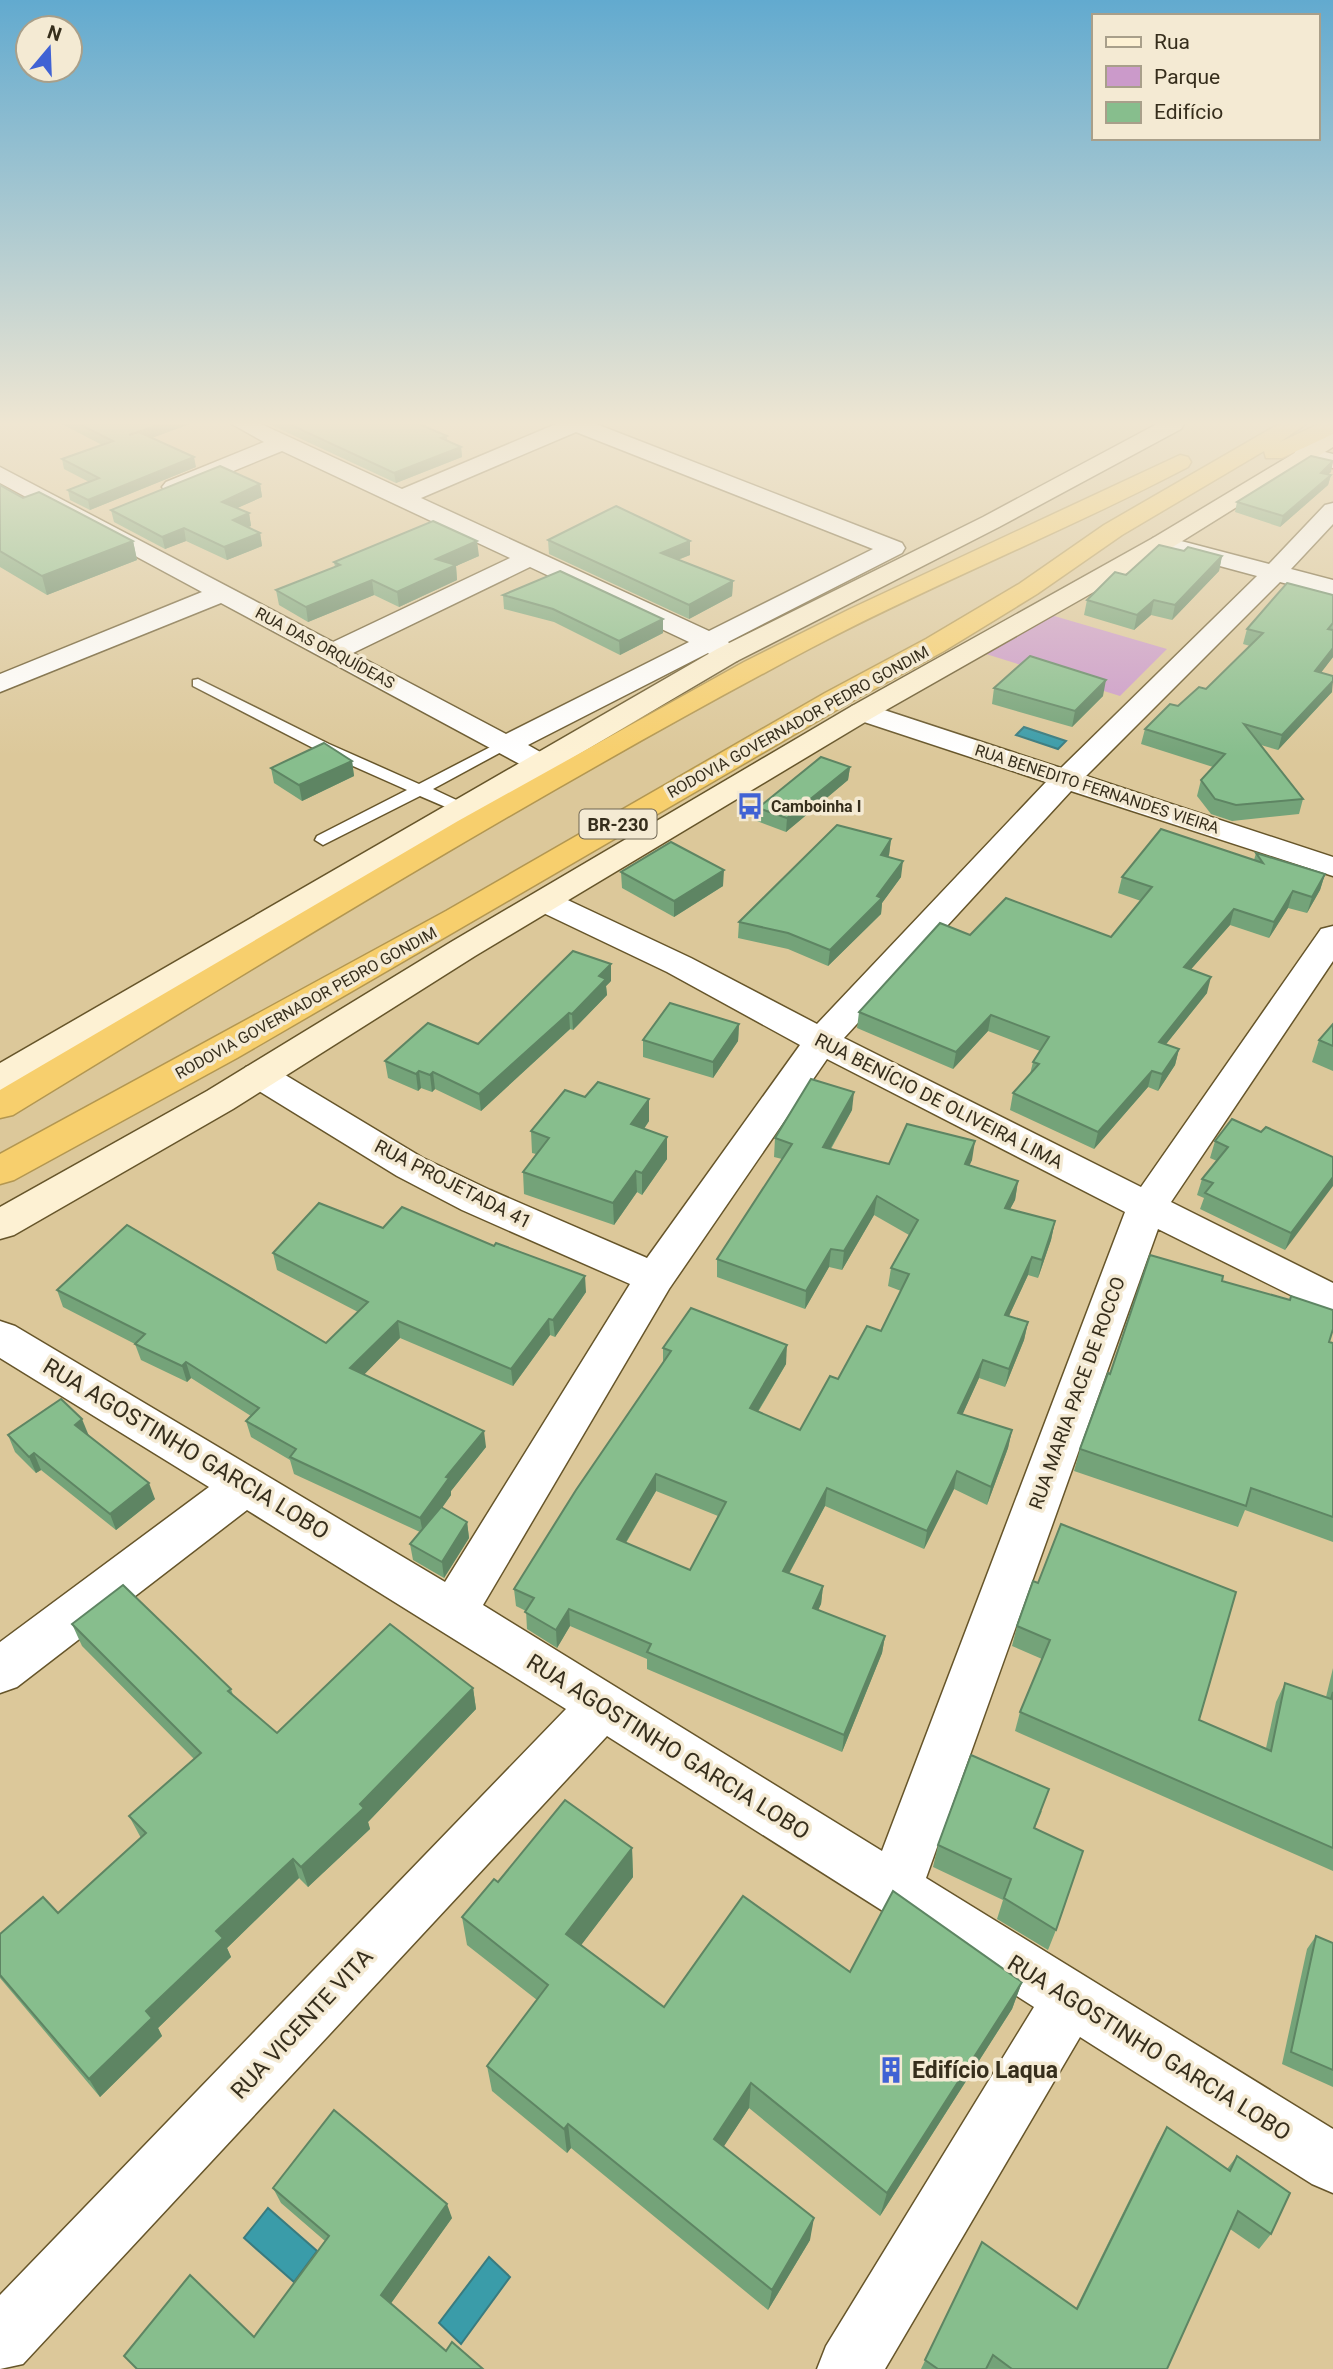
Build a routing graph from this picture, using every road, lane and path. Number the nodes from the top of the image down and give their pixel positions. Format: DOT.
graph roads {
  1 [pos="112,535"];
  2 [pos="482,535"];
  3 [pos="859,535"];
  4 [pos="964,535"];
  5 [pos="1033,535"];
  6 [pos="1106,535"];
  7 [pos="1177,535"];
  8 [pos="1310,535"];
  9 [pos="1161,543"];
  10 [pos="530,558"];
  11 [pos="1275,572"];
  12 [pos="1333,588"];
  13 [pos="223,593"];
  14 [pos="719,648"];
  15 [pos="333,652"];
  16 [pos="198,683"];
  17 [pos="0,684"];
  18 [pos="862,712"];
  19 [pos="506,745"];
  20 [pos="540,763"];
  21 [pos="1066,779"];
  22 [pos="418,791"];
  23 [pos="461,808"];
  24 [pos="323,840"];
  25 [pos="1333,867"];
  26 [pos="545,902"];
  27 [pos="1333,936"];
  28 [pos="821,1041"];
  29 [pos="259,1076"];
  30 [pos="0,1079"];
  31 [pos="0,1106"];
  32 [pos="0,1171"];
  33 [pos="1147,1207"];
  34 [pos="0,1225"];
  35 [pos="655,1278"];
  36 [pos="1333,1301"];
  37 [pos="0,1337"];
  38 [pos="247,1484"];
  39 [pos="453,1612"];
  40 [pos="0,1671"];
  41 [pos="602,1706"];
  42 [pos="895,1889"];
  43 [pos="1071,1999"];
  44 [pos="1333,2163"];
  45 [pos="0,2341"];
  46 [pos="849,2369"];
  1 -- 13 [label="street, RUA DAS ORQUÍDEAS"];
  2 -- 10 [label="street"];
  3 -- 14 [label="street"];
  4 -- 14 [label="street"];
  5 -- 31 [label="highway, RODOVIA GOVERNADOR PEDRO GONDIM / BR-230"];
  6 -- 32 [label="highway, RODOVIA GOVERNADOR PEDRO GONDIM / BR-230"];
  7 -- 9 [label="street"];
  8 -- 11 [label="street"];
  9 -- 11 [label="street"];
  9 -- 18 [label="street"];
  10 -- 14 [label="street"];
  10 -- 15 [label="street"];
  11 -- 12 [label="street"];
  11 -- 21 [label="street"];
  13 -- 15 [label="street, RUA DAS ORQUÍDEAS"];
  13 -- 17 [label="street"];
  14 -- 19 [label="street"];
  14 -- 20 [label="street"];
  15 -- 19 [label="street, RUA DAS ORQUÍDEAS"];
  16 -- 22 [label="lane"];
  18 -- 21 [label="street, RUA BENEDITO FERNANDES VIEIRA"];
  18 -- 26 [label="street"];
  19 -- 20 [label="street, RUA DAS ORQUÍDEAS"];
  19 -- 22 [label="lane"];
  20 -- 23 [label="street"];
  21 -- 25 [label="street, RUA BENEDITO FERNANDES VIEIRA"];
  21 -- 28 [label="street"];
  22 -- 23 [label="lane"];
  22 -- 24 [label="lane"];
  23 -- 30 [label="street"];
  26 -- 28 [label="street, RUA BENÍCIO DE OLIVEIRA LIMA"];
  26 -- 29 [label="street"];
  27 -- 33 [label="street, RUA MARIA PACE DE ROCCO"];
  28 -- 33 [label="street, RUA BENÍCIO DE OLIVEIRA LIMA"];
  28 -- 35 [label="street"];
  29 -- 34 [label="street"];
  29 -- 35 [label="street, RUA PROJETADA 41"];
  33 -- 36 [label="street, RUA BENÍCIO DE OLIVEIRA LIMA"];
  33 -- 42 [label="street, RUA MARIA PACE DE ROCCO"];
  35 -- 39 [label="street"];
  37 -- 38 [label="street, RUA AGOSTINHO GARCIA LOBO"];
  38 -- 39 [label="street, RUA AGOSTINHO GARCIA LOBO"];
  38 -- 40 [label="street"];
  39 -- 41 [label="street, RUA AGOSTINHO GARCIA LOBO"];
  41 -- 42 [label="street, RUA AGOSTINHO GARCIA LOBO"];
  41 -- 45 [label="street, RUA VICENTE VITA"];
  42 -- 43 [label="street, RUA AGOSTINHO GARCIA LOBO"];
  43 -- 44 [label="street, RUA AGOSTINHO GARCIA LOBO"];
  43 -- 46 [label="street"];
}
